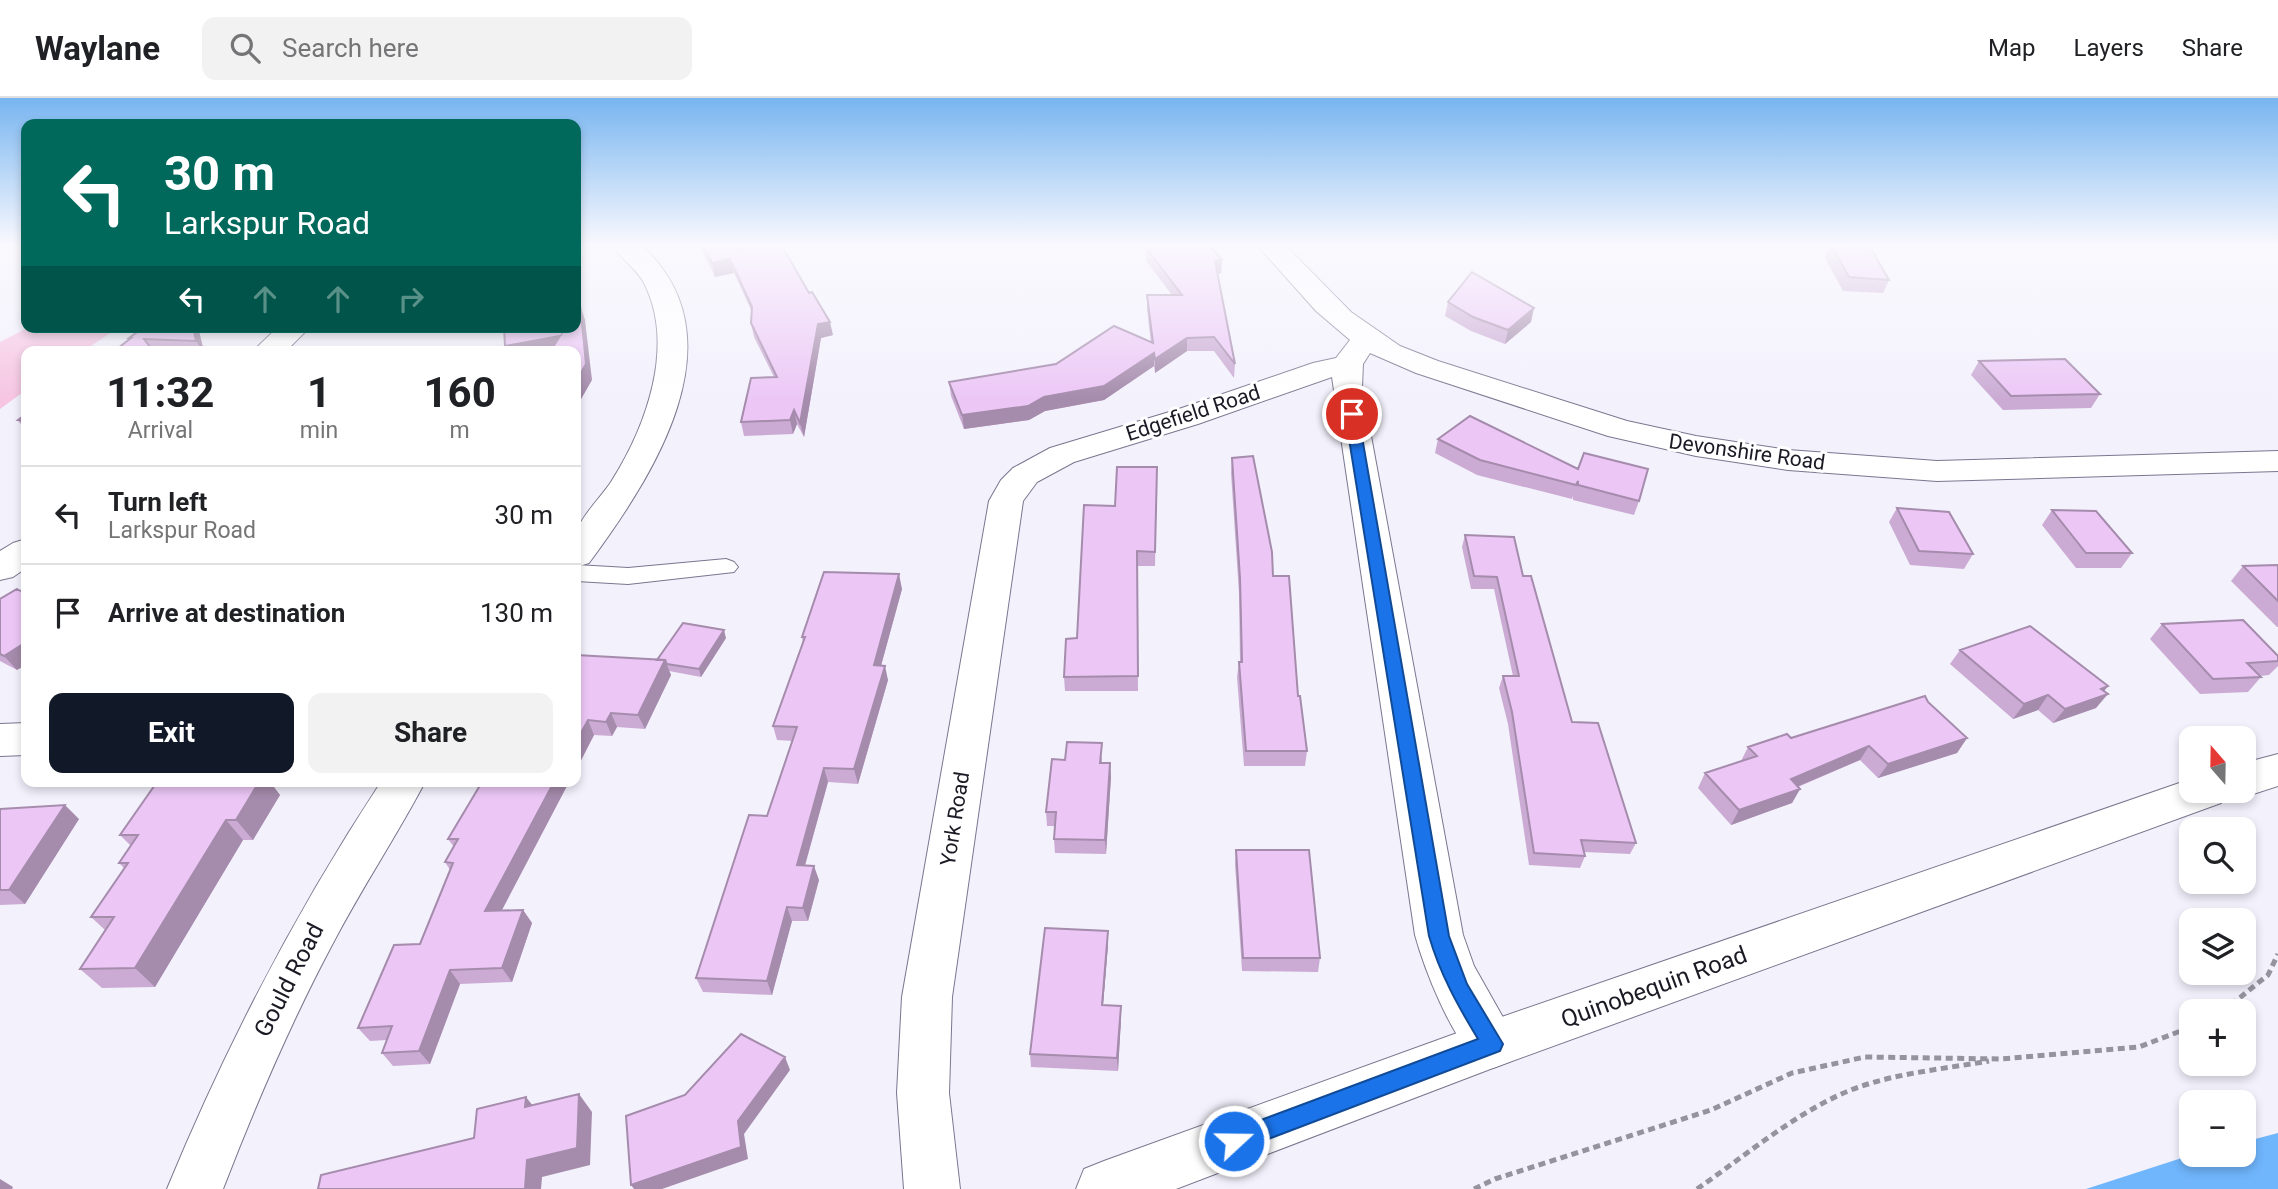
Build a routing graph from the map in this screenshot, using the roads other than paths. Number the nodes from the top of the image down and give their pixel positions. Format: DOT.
graph roads {
  1 [pos="664,297"];
  2 [pos="1320,297"];
  3 [pos="289,333"];
  4 [pos="274,346"];
  5 [pos="1358,354"];
  6 [pos="2278,461"];
  7 [pos="1040,465"];
  8 [pos="581,548"];
  9 [pos="21,554"];
  10 [pos="726,567"];
  11 [pos="0,568"];
  12 [pos="581,573"];
  13 [pos="21,738"];
  14 [pos="0,740"];
  15 [pos="2278,770"];
  16 [pos="2256,776"];
  17 [pos="401,787"];
  18 [pos="2179,801"];
  19 [pos="1493,1044"];
  20 [pos="194,1189"];
  21 [pos="932,1189"];
  22 [pos="1104,1189"];
  1 -- 8 [label="street"];
  2 -- 5 [label="street, Devonshire Road"];
  3 -- 4 [label="street"];
  5 -- 6 [label="street, Devonshire Road"];
  5 -- 7 [label="street, Edgefield Road"];
  5 -- 19 [label="street"];
  7 -- 21 [label="street, York Road"];
  9 -- 11 [label="street"];
  10 -- 12 [label="lane"];
  13 -- 14 [label="street"];
  15 -- 16 [label="street"];
  17 -- 20 [label="street, Gould Road"];
  18 -- 19 [label="street, Quinobequin Road"];
  19 -- 22 [label="street, Quinobequin Road"];
}
